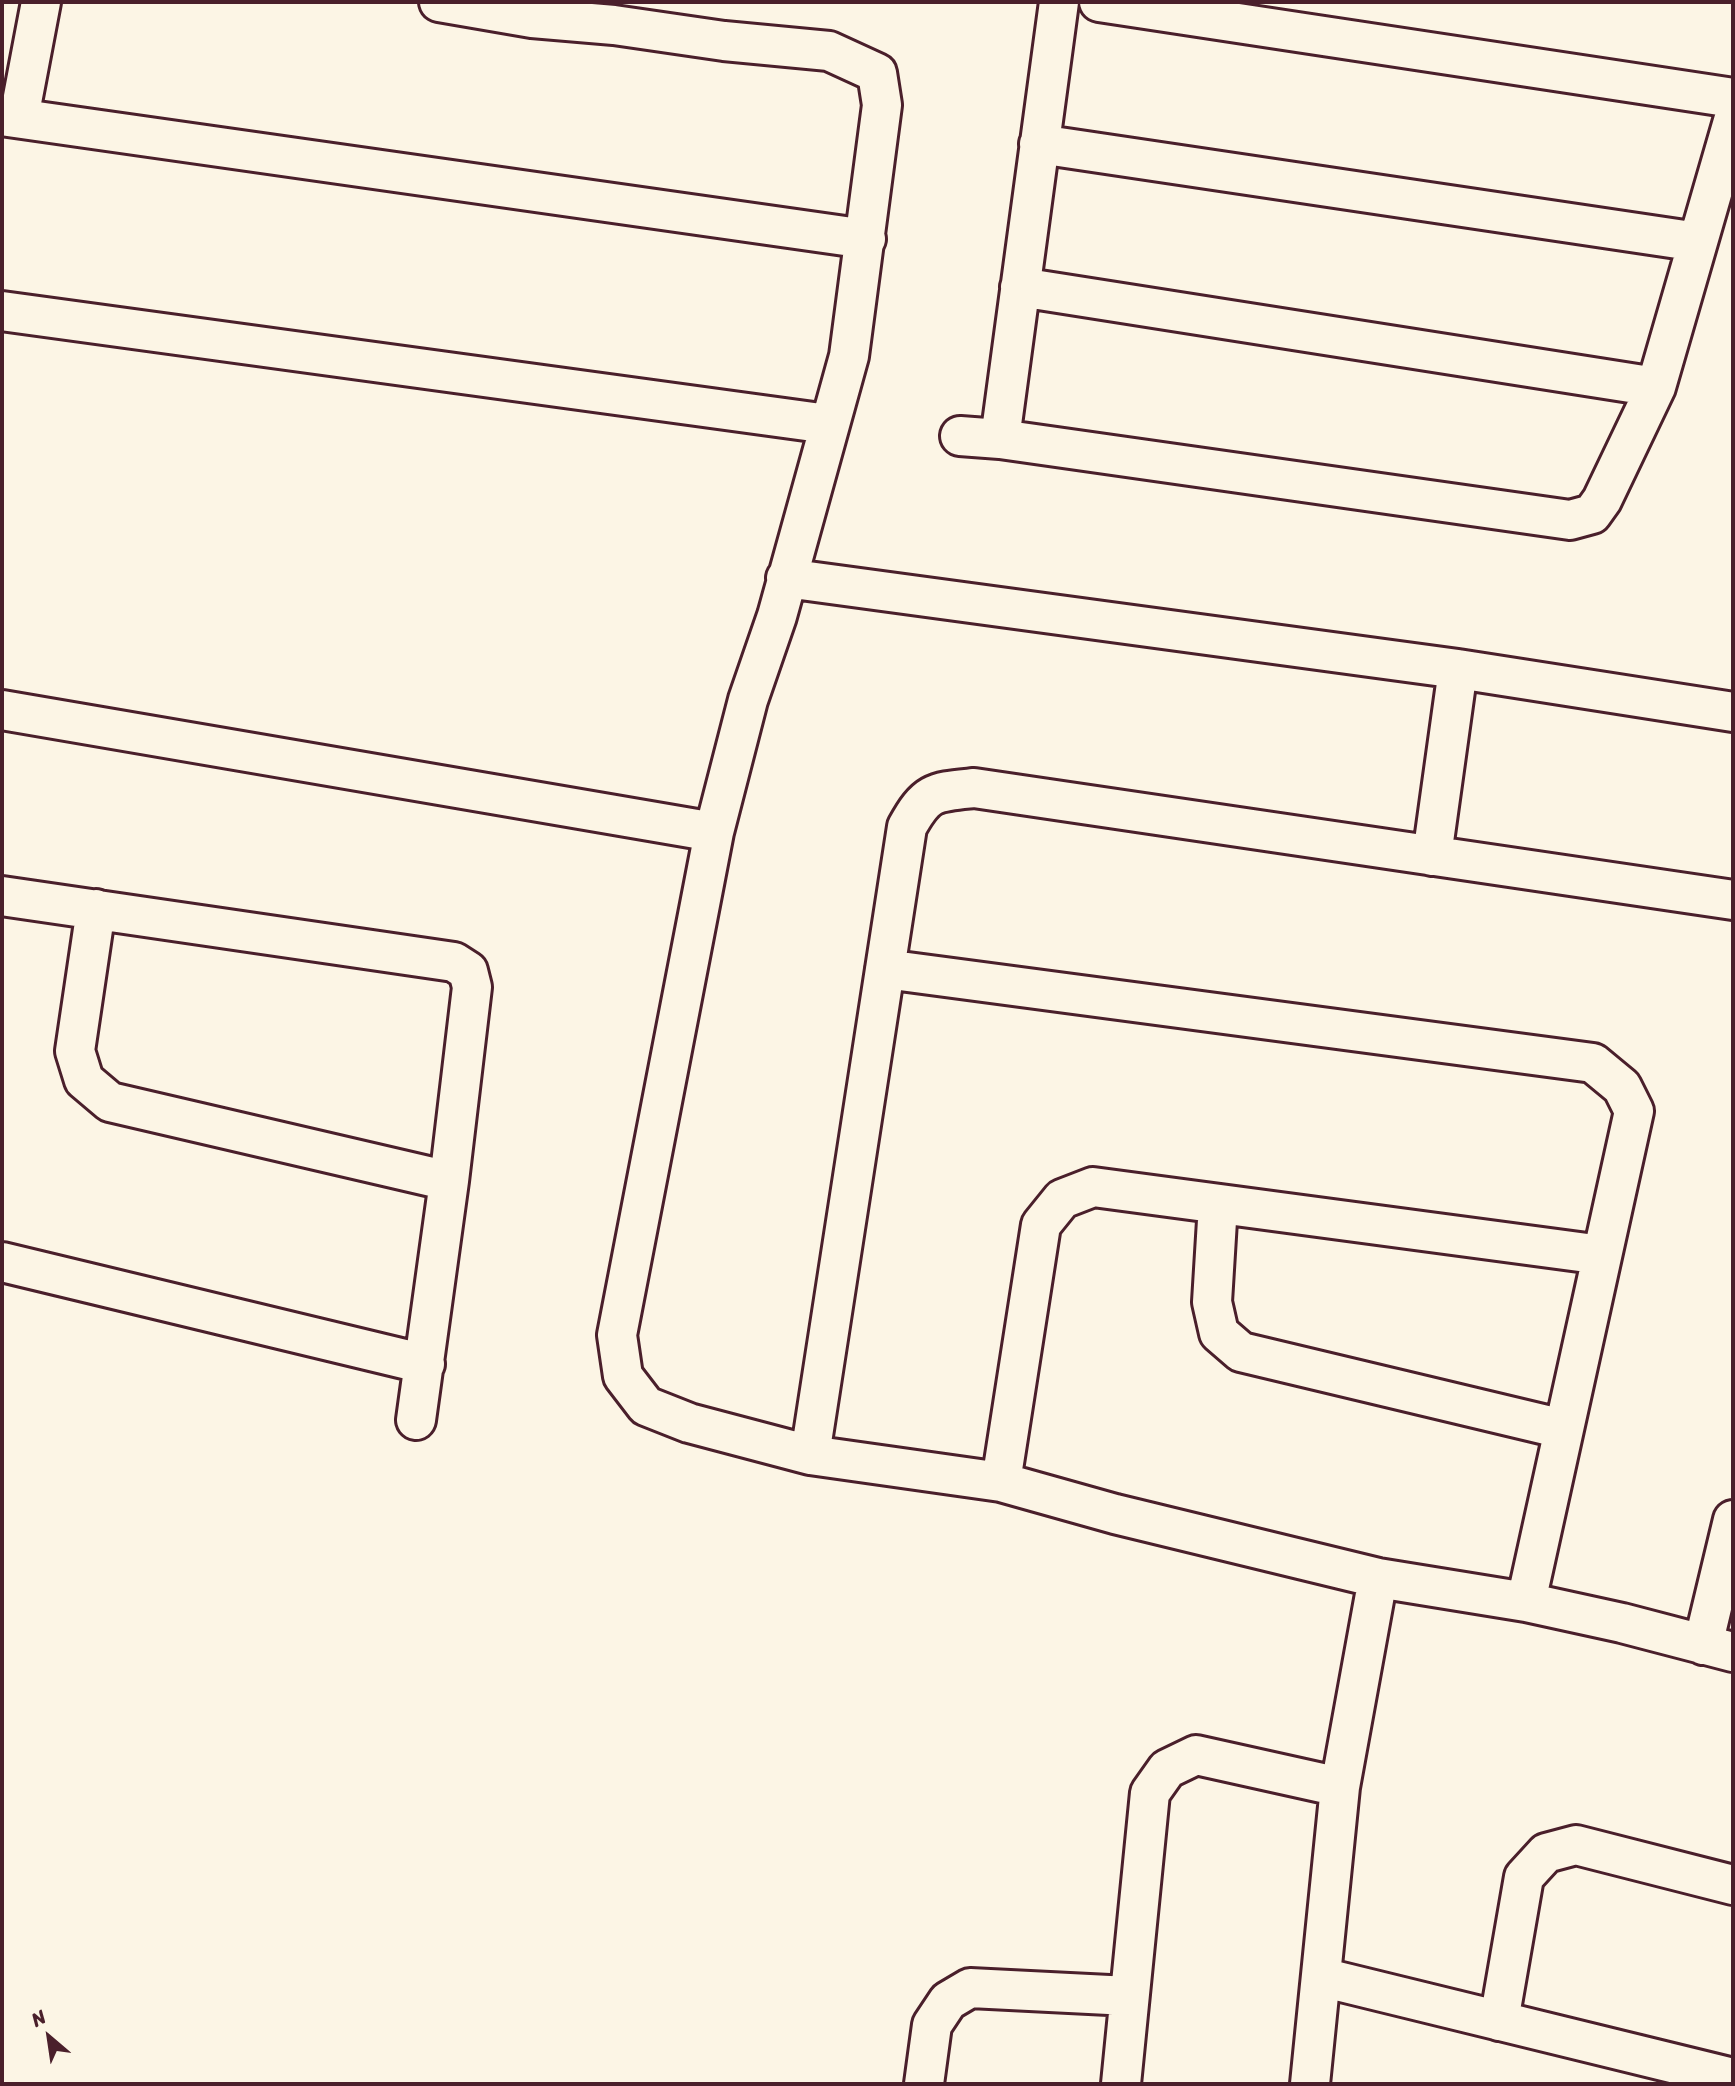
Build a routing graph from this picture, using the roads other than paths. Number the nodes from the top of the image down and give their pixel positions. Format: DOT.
graph roads {
  1 [pos="40,2"];
  2 [pos="439,2"];
  3 [pos="1059,2"];
  4 [pos="1098,2"];
  5 [pos="616,13"];
  6 [pos="1733,98"];
  7 [pos="11,117"];
  8 [pos="1733,121"];
  9 [pos="1040,144"];
  10 [pos="866,239"];
  11 [pos="1698,242"];
  12 [pos="1020,287"];
  13 [pos="2,311"];
  14 [pos="1656,387"];
  15 [pos="828,424"];
  16 [pos="960,436"];
  17 [pos="1000,439"];
  18 [pos="786,578"];
  19 [pos="1458,669"];
  20 [pos="2,710"];
  21 [pos="1733,712"];
  22 [pos="714,832"];
  23 [pos="1432,856"];
  24 [pos="2,896"];
  25 [pos="1733,900"];
  26 [pos="96,909"];
  27 [pos="885,969"];
  28 [pos="449,1181"];
  29 [pos="1218,1204"];
  30 [pos="1602,1255"];
  31 [pos="2,1262"];
  32 [pos="425,1364"];
  33 [pos="416,1420"];
  34 [pos="1563,1429"];
  35 [pos="810,1455"];
  36 [pos="1001,1482"];
  37 [pos="1733,1520"];
  38 [pos="1378,1578"];
  39 [pos="1526,1602"];
  40 [pos="1718,1648"];
  41 [pos="1340,1787"];
  42 [pos="1733,1885"];
  43 [pos="1321,1977"];
  44 [pos="1129,1996"];
  45 [pos="1499,2021"];
  46 [pos="1733,2078"];
  47 [pos="924,2084"];
  48 [pos="1121,2084"];
  49 [pos="1310,2084"];
  1 -- 7 [label="street"];
  2 -- 5 [label="street"];
  3 -- 9 [label="street"];
  4 -- 6 [label="street"];
  5 -- 10 [label="street"];
  7 -- 10 [label="street"];
  8 -- 11 [label="street"];
  9 -- 11 [label="street"];
  9 -- 12 [label="street"];
  10 -- 15 [label="street"];
  11 -- 14 [label="street"];
  12 -- 14 [label="street"];
  12 -- 17 [label="street"];
  13 -- 15 [label="street"];
  14 -- 17 [label="street"];
  15 -- 18 [label="street"];
  16 -- 17 [label="street"];
  18 -- 19 [label="street"];
  18 -- 22 [label="street"];
  19 -- 21 [label="street"];
  19 -- 23 [label="street"];
  20 -- 22 [label="street"];
  22 -- 35 [label="street"];
  23 -- 25 [label="street"];
  23 -- 27 [label="street"];
  24 -- 26 [label="street"];
  26 -- 28 [label="street"];
  26 -- 28 [label="street"];
  27 -- 30 [label="street"];
  27 -- 35 [label="street"];
  28 -- 32 [label="street"];
  29 -- 30 [label="street"];
  29 -- 34 [label="street"];
  29 -- 36 [label="street"];
  30 -- 34 [label="street"];
  31 -- 32 [label="street"];
  32 -- 33 [label="street"];
  34 -- 39 [label="street"];
  35 -- 36 [label="street"];
  36 -- 38 [label="street"];
  37 -- 40 [label="street"];
  38 -- 39 [label="street"];
  38 -- 41 [label="street"];
  39 -- 40 [label="street"];
  41 -- 43 [label="street"];
  41 -- 44 [label="street"];
  42 -- 45 [label="street"];
  43 -- 45 [label="street"];
  43 -- 49 [label="street"];
  44 -- 47 [label="street"];
  44 -- 48 [label="street"];
  45 -- 46 [label="street"];
}
